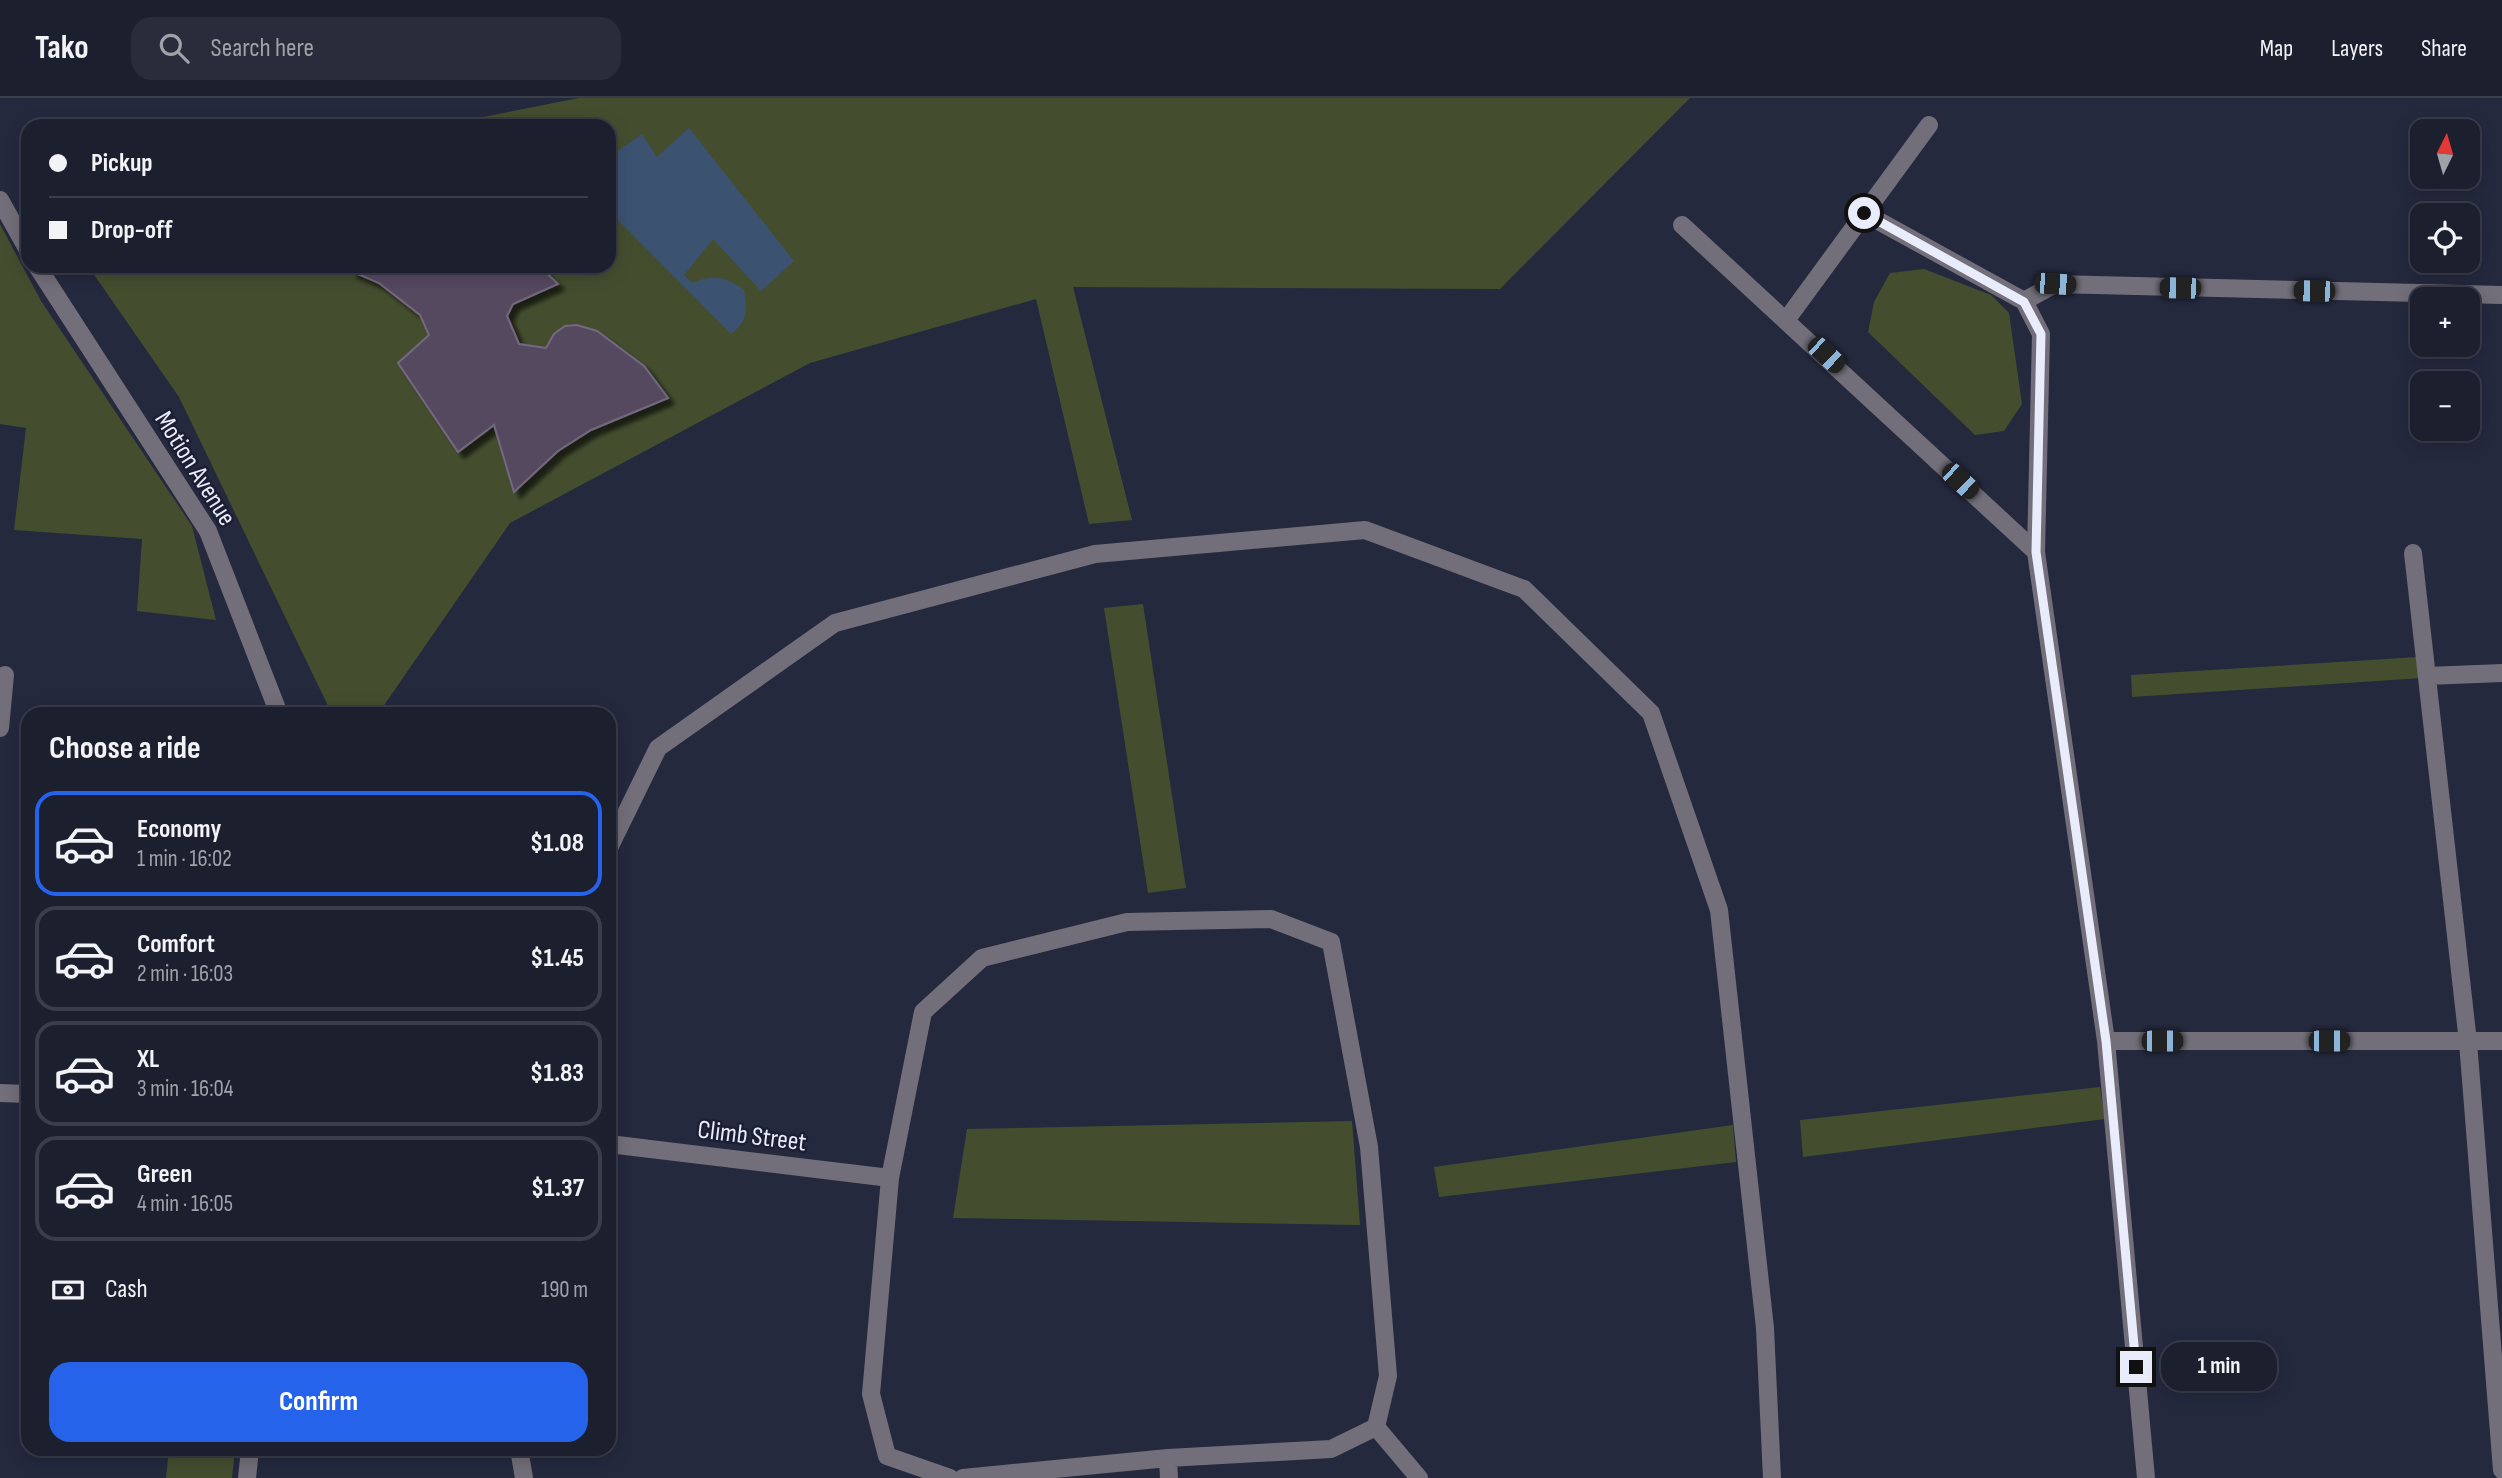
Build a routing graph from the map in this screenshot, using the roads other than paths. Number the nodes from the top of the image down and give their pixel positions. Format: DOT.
graph roads {
  1 [pos="1929,125"];
  2 [pos="0,200"];
  3 [pos="1864,213"];
  4 [pos="1682,225"];
  5 [pos="21,238"];
  6 [pos="42,273"];
  7 [pos="2502,295"];
  8 [pos="2024,302"];
  9 [pos="1787,319"];
  10 [pos="2036,552"];
  11 [pos="2413,552"];
  12 [pos="2502,673"];
  13 [pos="5,675"];
  14 [pos="2427,676"];
  15 [pos="276,707"];
  16 [pos="0,728"];
  17 [pos="616,834"];
  18 [pos="2106,1041"];
  19 [pos="2502,1041"];
  20 [pos="2468,1042"];
  21 [pos="0,1093"];
  22 [pos="21,1094"];
  23 [pos="616,1145"];
  24 [pos="890,1178"];
  25 [pos="2494,1270"];
  26 [pos="1376,1427"];
  27 [pos="249,1456"];
  28 [pos="520,1456"];
  29 [pos="1168,1458"];
  30 [pos="2502,1470"];
  31 [pos="247,1478"];
  32 [pos="524,1478"];
  33 [pos="950,1478"];
  34 [pos="963,1478"];
  35 [pos="1169,1478"];
  36 [pos="1419,1478"];
  37 [pos="1772,1478"];
  38 [pos="2146,1478"];
  1 -- 3 [label="street"];
  2 -- 5 [label="street"];
  3 -- 8 [label="street"];
  3 -- 9 [label="street"];
  4 -- 9 [label="street"];
  6 -- 15 [label="street, Motion Avenue"];
  7 -- 8 [label="street"];
  8 -- 10 [label="street"];
  9 -- 10 [label="street"];
  10 -- 18 [label="street"];
  11 -- 14 [label="street"];
  12 -- 14 [label="street"];
  13 -- 16 [label="street"];
  14 -- 20 [label="street"];
  17 -- 37 [label="street"];
  18 -- 20 [label="street"];
  18 -- 38 [label="street"];
  19 -- 20 [label="street"];
  20 -- 25 [label="street"];
  21 -- 22 [label="street"];
  23 -- 24 [label="street, Climb Street"];
  24 -- 26 [label="street"];
  24 -- 33 [label="street"];
  25 -- 30 [label="street"];
  26 -- 29 [label="street"];
  26 -- 36 [label="street"];
  27 -- 31 [label="street"];
  28 -- 32 [label="street"];
  29 -- 34 [label="street"];
  29 -- 35 [label="street"];
}
